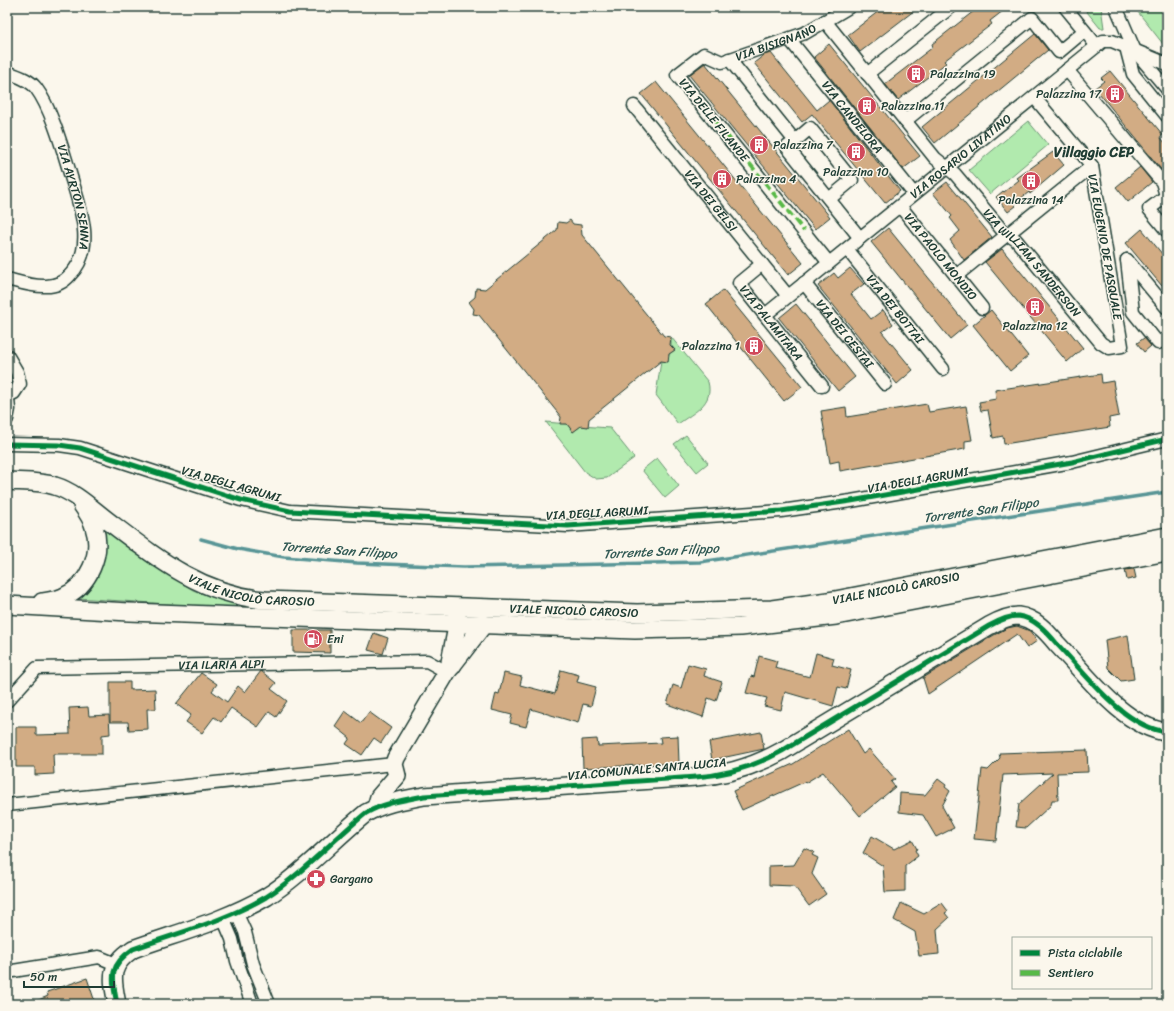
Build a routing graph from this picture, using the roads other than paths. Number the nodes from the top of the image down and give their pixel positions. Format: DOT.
graph roads {
  1 [pos="848,7"];
  2 [pos="951,7"];
  3 [pos="1065,7"];
  4 [pos="1116,7"];
  5 [pos="825,21"];
  6 [pos="1084,31"];
  7 [pos="790,40"];
  8 [pos="1097,46"];
  9 [pos="1131,49"];
  10 [pos="726,61"];
  11 [pos="1167,64"];
  12 [pos="1067,70"];
  13 [pos="7,72"];
  14 [pos="867,74"];
  15 [pos="1167,89"];
  16 [pos="1034,97"];
  17 [pos="634,106"];
  18 [pos="1167,116"];
  19 [pos="905,121"];
  20 [pos="795,141"];
  21 [pos="1092,166"];
  22 [pos="947,168"];
  23 [pos="914,194"];
  24 [pos="1166,198"];
  25 [pos="829,199"];
  26 [pos="900,206"];
  27 [pos="1167,231"];
  28 [pos="1008,234"];
  29 [pos="860,238"];
  30 [pos="847,249"];
  31 [pos="829,263"];
  32 [pos="762,264"];
  33 [pos="956,276"];
  34 [pos="7,279"];
  35 [pos="804,283"];
  36 [pos="788,296"];
  37 [pos="982,308"];
  38 [pos="1167,308"];
  39 [pos="765,315"];
  40 [pos="1167,338"];
  41 [pos="1122,346"];
  42 [pos="7,355"];
  43 [pos="943,369"];
  44 [pos="885,384"];
  45 [pos="822,386"];
  46 [pos="8,393"];
  47 [pos="7,419"];
  48 [pos="1167,439"];
  49 [pos="7,444"];
  50 [pos="7,481"];
  51 [pos="78,498"];
  52 [pos="1167,536"];
  53 [pos="1167,552"];
  54 [pos="7,605"];
  55 [pos="24,606"];
  56 [pos="457,615"];
  57 [pos="484,624"];
  58 [pos="450,669"];
  59 [pos="7,701"];
  60 [pos="1167,732"];
  61 [pos="394,764"];
  62 [pos="7,805"];
  63 [pos="376,807"];
  64 [pos="229,915"];
  65 [pos="116,964"];
  66 [pos="7,972"];
  67 [pos="117,1004"];
  68 [pos="252,1004"];
  69 [pos="269,1004"];
  1 -- 5 [label="street, VIA BISIGNANO"];
  2 -- 14 [label="street"];
  3 -- 6 [label="street"];
  4 -- 9 [label="street"];
  5 -- 7 [label="street, VIA BISIGNANO"];
  5 -- 14 [label="street, VIA WILLIAM SANDERSON"];
  6 -- 8 [label="street"];
  6 -- 19 [label="street"];
  7 -- 10 [label="street, VIA BISIGNANO"];
  7 -- 23 [label="street, VIA CANDELORA"];
  8 -- 9 [label="street, VIA ROSARIO LIVATINO"];
  8 -- 12 [label="street, VIA ROSARIO LIVATINO"];
  9 -- 11 [label="street, VIA ROSARIO LIVATINO"];
  9 -- 15 [label="street"];
  9 -- 18 [label="street"];
  10 -- 20 [label="street"];
  10 -- 31 [label="street, VIA DELLE FILANDE"];
  12 -- 16 [label="street, VIA ROSARIO LIVATINO"];
  12 -- 24 [label="street"];
  13 -- 34 [label="street, VIA AYRTON SENNA"];
  14 -- 19 [label="street, VIA WILLIAM SANDERSON"];
  16 -- 21 [label="street, VIA EUGENIO DE PASQUALE"];
  16 -- 22 [label="street, VIA ROSARIO LIVATINO"];
  17 -- 32 [label="street, VIA DEI GELSI"];
  19 -- 22 [label="street, VIA WILLIAM SANDERSON"];
  20 -- 25 [label="street"];
  20 -- 25 [label="street"];
  21 -- 28 [label="street"];
  21 -- 41 [label="street, VIA EUGENIO DE PASQUALE"];
  22 -- 23 [label="street, VIA ROSARIO LIVATINO"];
  22 -- 28 [label="street, VIA WILLIAM SANDERSON"];
  23 -- 26 [label="street, VIA ROSARIO LIVATINO"];
  24 -- 27 [label="street"];
  25 -- 29 [label="street"];
  26 -- 29 [label="street, VIA ROSARIO LIVATINO"];
  26 -- 33 [label="street, VIA PAOLO MONDIO"];
  28 -- 33 [label="street"];
  28 -- 41 [label="street, VIA WILLIAM SANDERSON"];
  29 -- 30 [label="street, VIA ROSARIO LIVATINO"];
  30 -- 31 [label="street, VIA ROSARIO LIVATINO"];
  30 -- 43 [label="street, VIA DEI BOTTAI"];
  31 -- 35 [label="street, VIA ROSARIO LIVATINO"];
  32 -- 36 [label="street, VIA DEI GELSI"];
  32 -- 39 [label="street, VIA PALAMITARA"];
  33 -- 37 [label="street, VIA PAOLO MONDIO"];
  35 -- 36 [label="street, VIA ROSARIO LIVATINO"];
  35 -- 44 [label="street, VIA DEI CESTAI"];
  36 -- 39 [label="street, VIA ROSARIO LIVATINO"];
  38 -- 40 [label="street"];
  39 -- 45 [label="street, VIA PALAMITARA"];
  42 -- 46 [label="street"];
  46 -- 47 [label="street"];
  48 -- 49 [label="street, VIA DEGLI AGRUMI"];
  50 -- 51 [label="main road, VIALE NICOLÒ CAROSIO"];
  51 -- 55 [label="main road"];
  51 -- 56 [label="main road, VIALE NICOLÒ CAROSIO"];
  52 -- 56 [label="main road, VIALE NICOLÒ CAROSIO"];
  53 -- 57 [label="main road, VIALE NICOLÒ CAROSIO"];
  54 -- 55 [label="main road, VIALE NICOLÒ CAROSIO"];
  55 -- 56 [label="main road, VIALE NICOLÒ CAROSIO"];
  56 -- 57 [label="main road, VIALE NICOLÒ CAROSIO"];
  56 -- 58 [label="main road"];
  57 -- 58 [label="main road"];
  58 -- 59 [label="street, VIA ILARIA ALPI"];
  58 -- 61 [label="main road"];
  60 -- 63 [label="main road, VIA COMUNALE SANTA LUCIA"];
  61 -- 62 [label="street"];
  61 -- 63 [label="main road"];
  63 -- 64 [label="main road, VIA COMUNALE SANTA LUCIA"];
  64 -- 65 [label="main road, VIA COMUNALE SANTA LUCIA"];
  64 -- 68 [label="street"];
  64 -- 69 [label="street"];
  65 -- 66 [label="street"];
  65 -- 67 [label="main road"];
}
